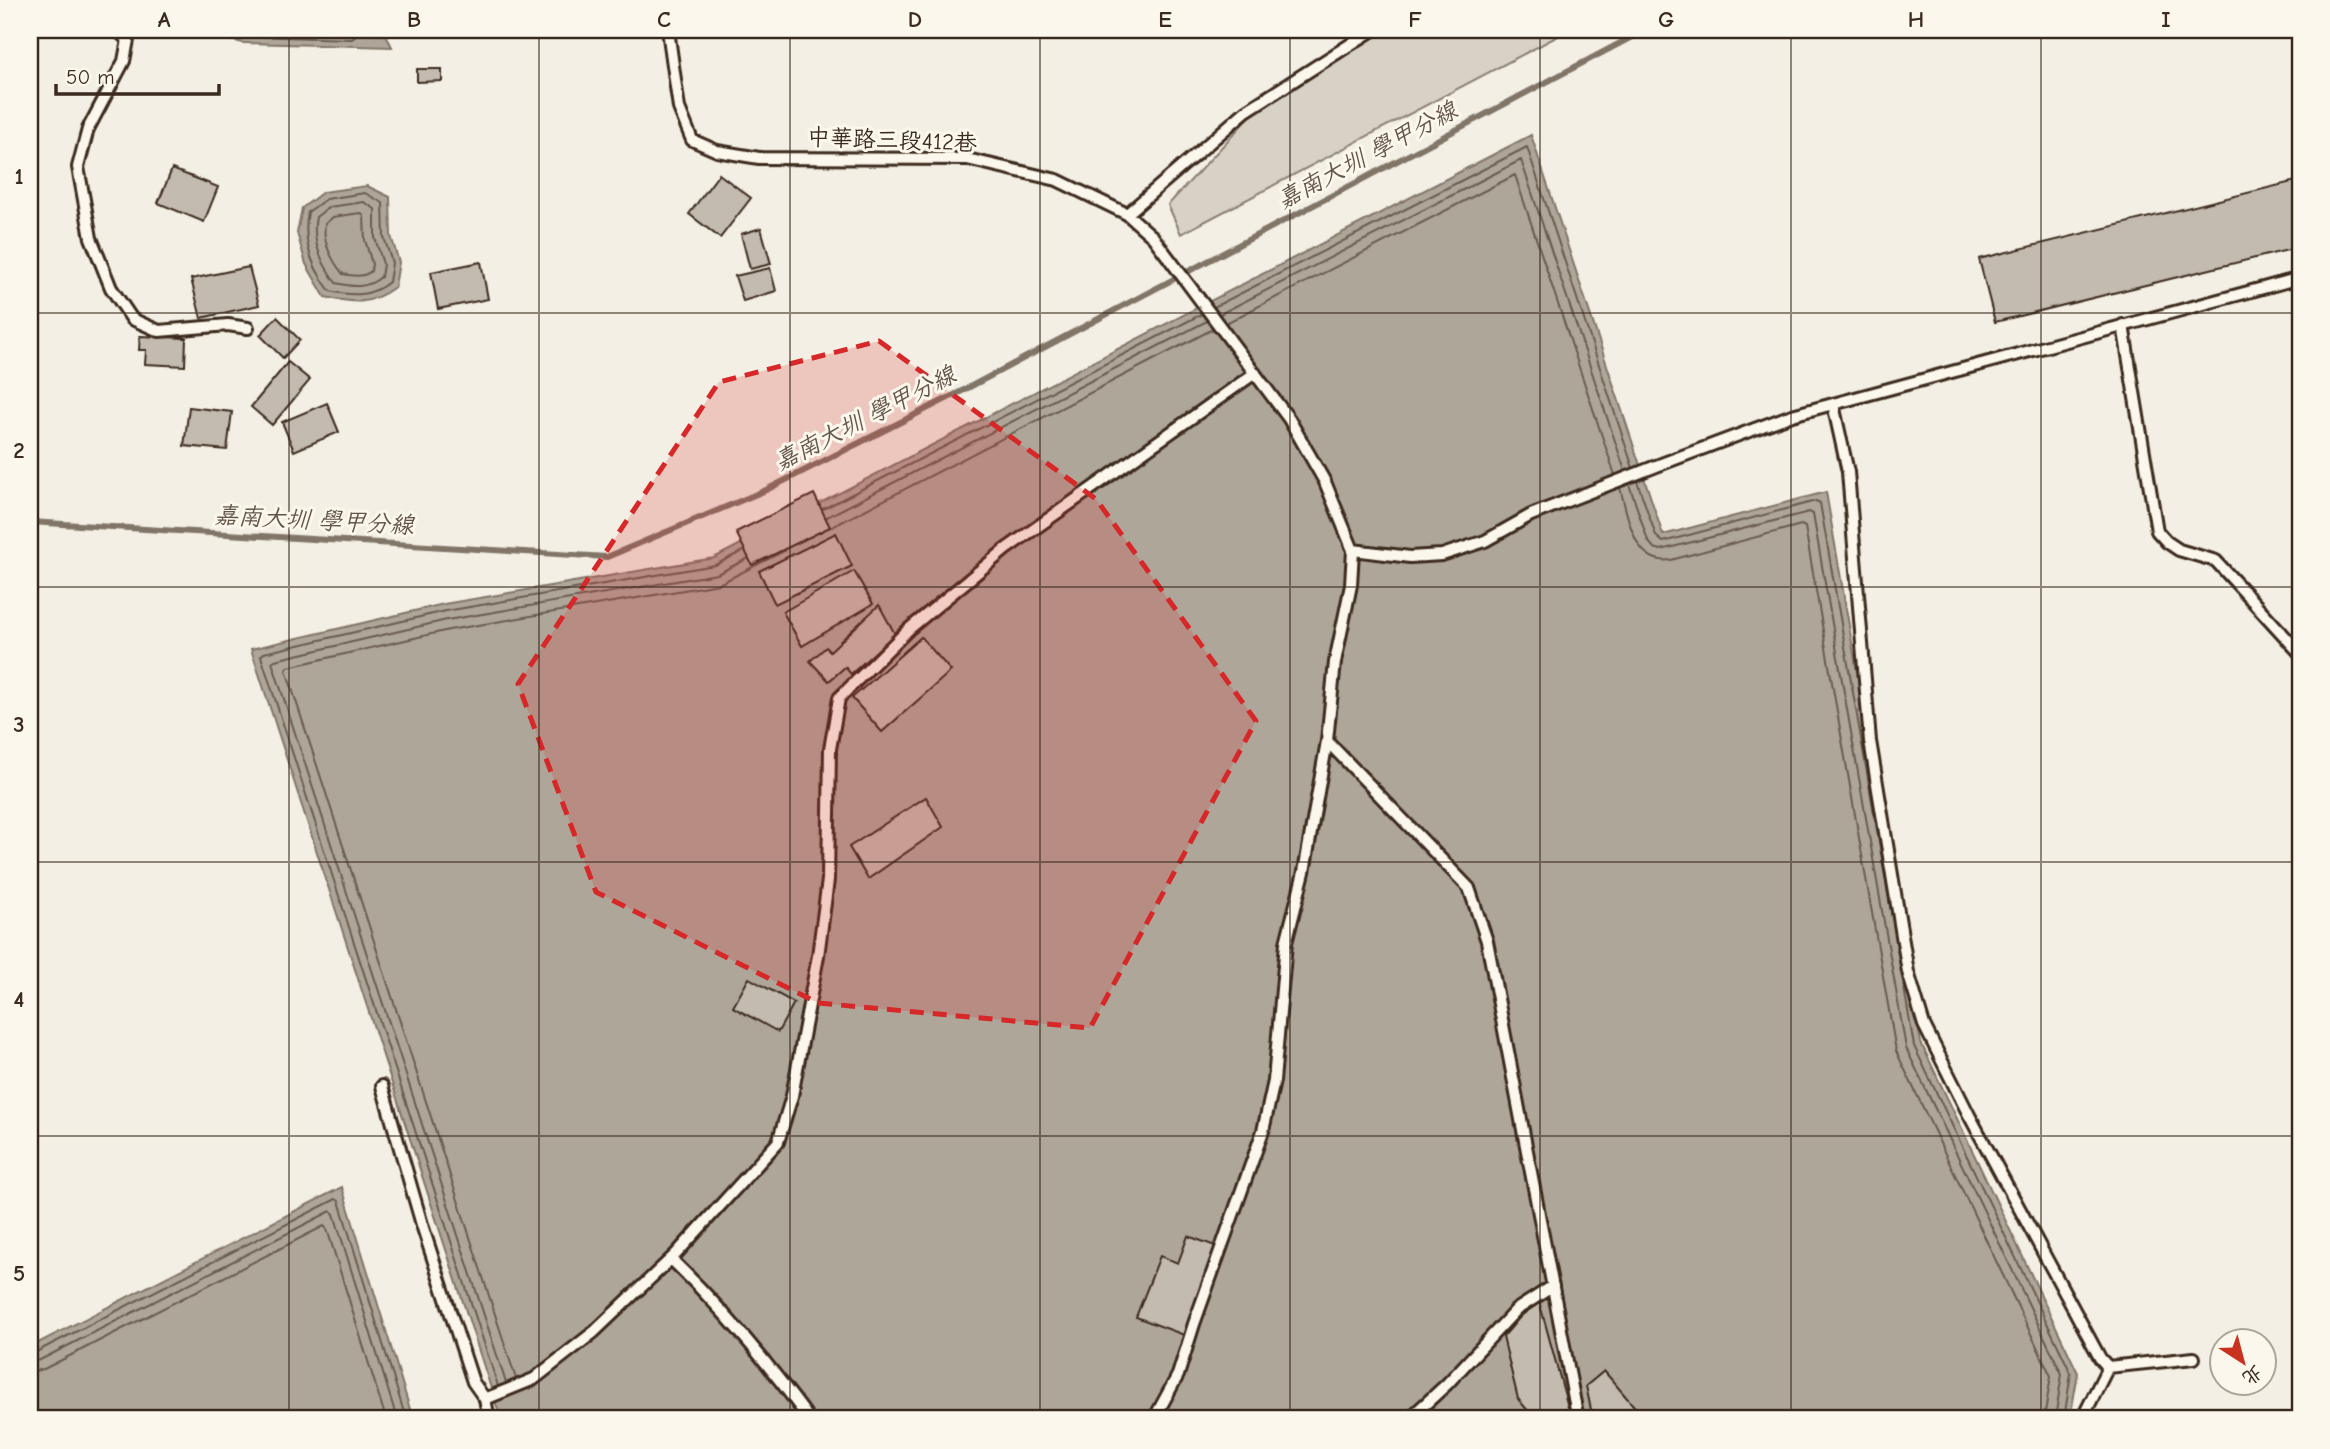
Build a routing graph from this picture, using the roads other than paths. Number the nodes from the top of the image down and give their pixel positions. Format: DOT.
graph roads {
  1 [pos="117,30"];
  2 [pos="668,30"];
  3 [pos="1373,30"];
  4 [pos="1127,214"];
  5 [pos="2300,278"];
  6 [pos="2123,325"];
  7 [pos="248,328"];
  8 [pos="1255,373"];
  9 [pos="1833,404"];
  10 [pos="1353,550"];
  11 [pos="2300,653"];
  12 [pos="1327,741"];
  13 [pos="382,1086"];
  14 [pos="671,1259"];
  15 [pos="1553,1286"];
  16 [pos="2194,1358"];
  17 [pos="2108,1367"];
  18 [pos="485,1399"];
  19 [pos="489,1419"];
  20 [pos="809,1419"];
  21 [pos="1154,1419"];
  22 [pos="1409,1419"];
  23 [pos="1578,1419"];
  24 [pos="2082,1419"];
  1 -- 7 [label="lane"];
  2 -- 4 [label="lane, 中華路三段412巷"];
  3 -- 4 [label="lane"];
  4 -- 8 [label="lane, 中華路三段412巷"];
  5 -- 6 [label="lane"];
  6 -- 9 [label="lane"];
  6 -- 11 [label="lane"];
  8 -- 10 [label="lane, 中華路三段412巷"];
  8 -- 14 [label="lane"];
  9 -- 10 [label="lane"];
  9 -- 17 [label="lane"];
  10 -- 12 [label="lane"];
  12 -- 15 [label="lane"];
  12 -- 21 [label="lane"];
  13 -- 18 [label="lane"];
  14 -- 18 [label="lane"];
  14 -- 20 [label="lane"];
  15 -- 22 [label="lane"];
  15 -- 23 [label="lane"];
  16 -- 17 [label="lane"];
  17 -- 24 [label="lane"];
  18 -- 19 [label="lane"];
}
